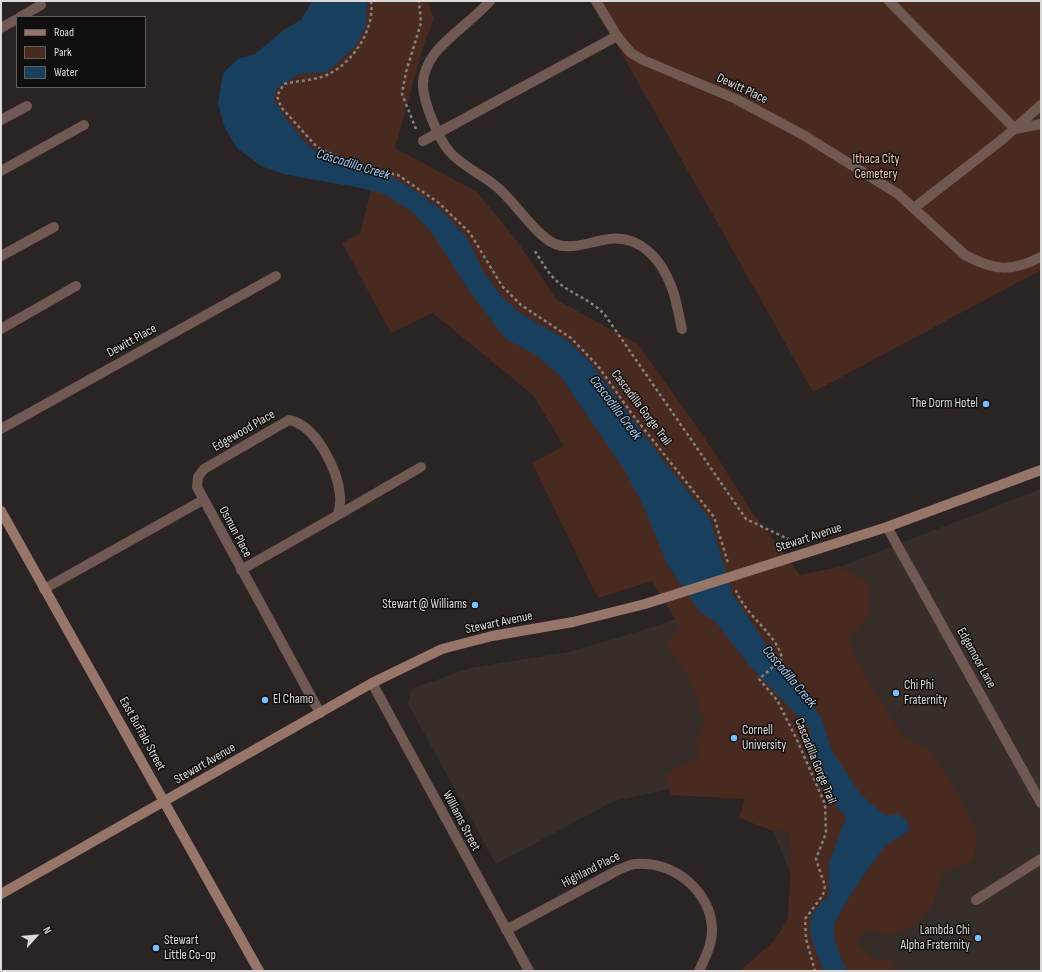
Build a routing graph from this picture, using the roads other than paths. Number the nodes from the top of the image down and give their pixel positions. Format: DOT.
graph roads {
  1 [pos="490,1"];
  2 [pos="596,1"];
  3 [pos="889,1"];
  4 [pos="42,5"];
  5 [pos="22,16"];
  6 [pos="16,20"];
  7 [pos="1,28"];
  8 [pos="617,36"];
  9 [pos="1041,105"];
  10 [pos="27,106"];
  11 [pos="1,120"];
  12 [pos="1041,124"];
  13 [pos="84,125"];
  14 [pos="1014,129"];
  15 [pos="438,134"];
  16 [pos="423,142"];
  17 [pos="1,171"];
  18 [pos="914,208"];
  19 [pos="54,226"];
  20 [pos="1,256"];
  21 [pos="1041,257"];
  22 [pos="276,276"];
  23 [pos="76,286"];
  24 [pos="1,329"];
  25 [pos="682,329"];
  26 [pos="1,429"];
  27 [pos="421,467"];
  28 [pos="1041,470"];
  29 [pos="203,500"];
  30 [pos="1,511"];
  31 [pos="338,515"];
  32 [pos="887,527"];
  33 [pos="241,570"];
  34 [pos="44,589"];
  35 [pos="372,683"];
  36 [pos="320,714"];
  37 [pos="1040,798"];
  38 [pos="165,802"];
  39 [pos="1041,859"];
  40 [pos="1,894"];
  41 [pos="976,900"];
  42 [pos="506,930"];
  43 [pos="259,971"];
  44 [pos="529,971"];
  45 [pos="700,971"];
  1 -- 15 [label="street"];
  2 -- 8 [label="street, Dewitt Place"];
  3 -- 14 [label="street"];
  4 -- 5 [label="street"];
  6 -- 7 [label="street"];
  8 -- 15 [label="street"];
  8 -- 18 [label="street, Dewitt Place"];
  9 -- 14 [label="street"];
  10 -- 11 [label="street"];
  12 -- 14 [label="street"];
  13 -- 17 [label="street"];
  14 -- 18 [label="street"];
  15 -- 16 [label="street"];
  15 -- 25 [label="street"];
  18 -- 21 [label="street, Dewitt Place"];
  19 -- 20 [label="street"];
  22 -- 26 [label="street, Dewitt Place"];
  23 -- 24 [label="street"];
  27 -- 31 [label="street"];
  28 -- 32 [label="street, Stewart Avenue"];
  29 -- 31 [label="street, Edgewood Place"];
  29 -- 33 [label="street, Osmun Place"];
  29 -- 34 [label="street, Osmun Place"];
  30 -- 34 [label="street, East Buffalo Street"];
  31 -- 33 [label="street"];
  32 -- 35 [label="street, Stewart Avenue"];
  32 -- 37 [label="street, Edgemoor Lane"];
  33 -- 36 [label="street, Osmun Place"];
  34 -- 38 [label="street, East Buffalo Street"];
  35 -- 36 [label="street, Stewart Avenue"];
  35 -- 42 [label="street, Williams Street"];
  36 -- 38 [label="street, Stewart Avenue"];
  38 -- 40 [label="street, Stewart Avenue"];
  38 -- 43 [label="street, East Buffalo Street"];
  39 -- 41 [label="street"];
  42 -- 44 [label="street, Williams Street"];
  42 -- 45 [label="street, Highland Place"];
}
